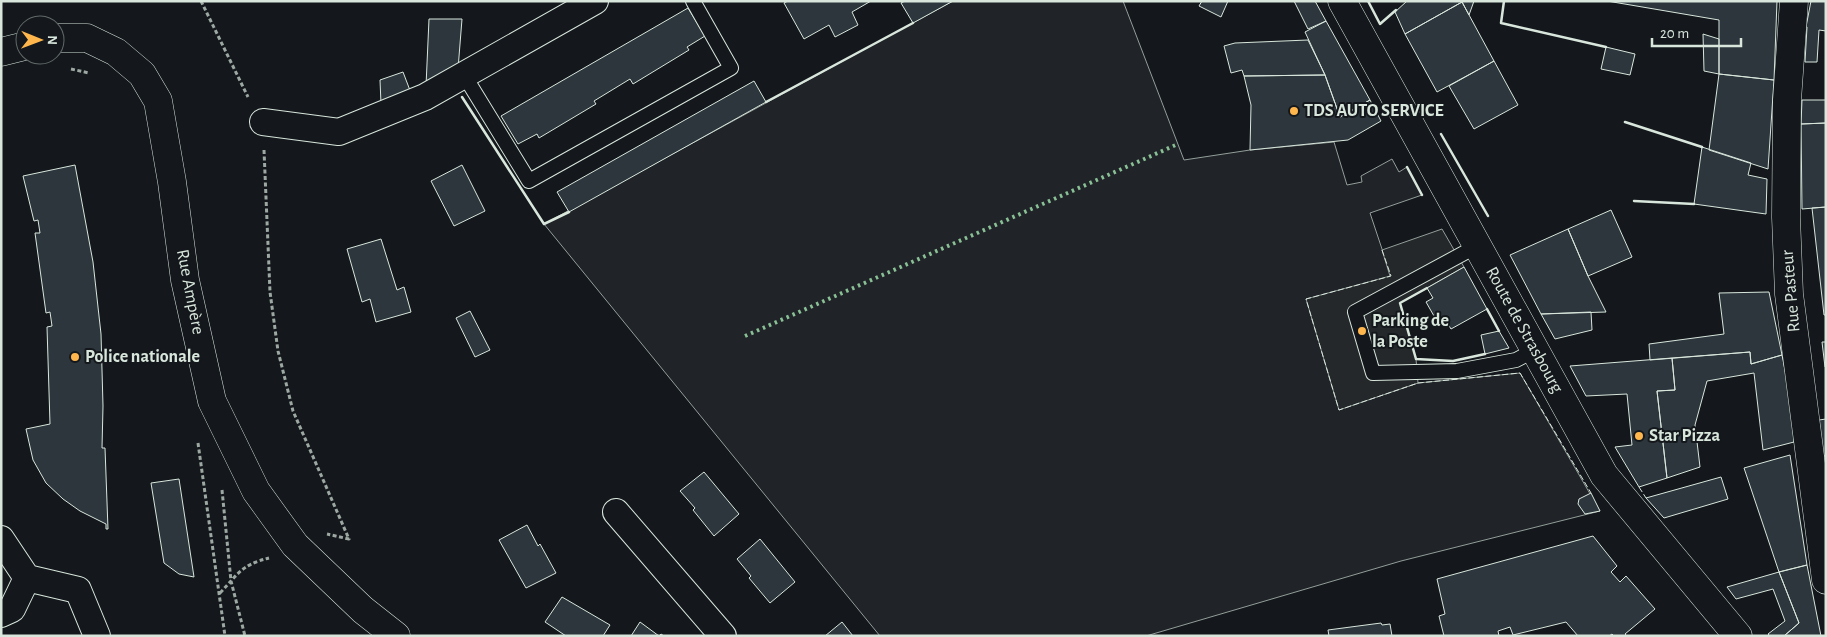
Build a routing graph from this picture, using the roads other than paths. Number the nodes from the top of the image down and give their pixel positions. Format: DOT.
graph roads {
  1 [pos="595,1"];
  2 [pos="693,1"];
  3 [pos="1342,1"];
  4 [pos="1794,1"];
  5 [pos="65,38"];
  6 [pos="15,48"];
  7 [pos="1,52"];
  8 [pos="464,75"];
  9 [pos="263,122"];
  10 [pos="1477,246"];
  11 [pos="1535,350"];
  12 [pos="616,512"];
  13 [pos="1822,525"];
  14 [pos="1,540"];
  15 [pos="27,578"];
  16 [pos="1826,580"];
  17 [pos="1,614"];
  18 [pos="97,636"];
  19 [pos="396,636"];
  20 [pos="723,636"];
  21 [pos="1738,636"];
  1 -- 8 [label="street"];
  2 -- 8 [label="lane"];
  3 -- 10 [label="street, Route de Strasbourg"];
  4 -- 13 [label="street, Rue Pasteur"];
  5 -- 19 [label="street, Rue Ampère"];
  6 -- 7 [label="street"];
  8 -- 9 [label="street"];
  10 -- 11 [label="street, Route de Strasbourg"];
  10 -- 11 [label="lane"];
  11 -- 21 [label="street, Route de Strasbourg"];
  12 -- 20 [label="street"];
  13 -- 16 [label="street, Rue Pasteur"];
  14 -- 15 [label="street"];
  15 -- 17 [label="street"];
  15 -- 18 [label="street"];
}
